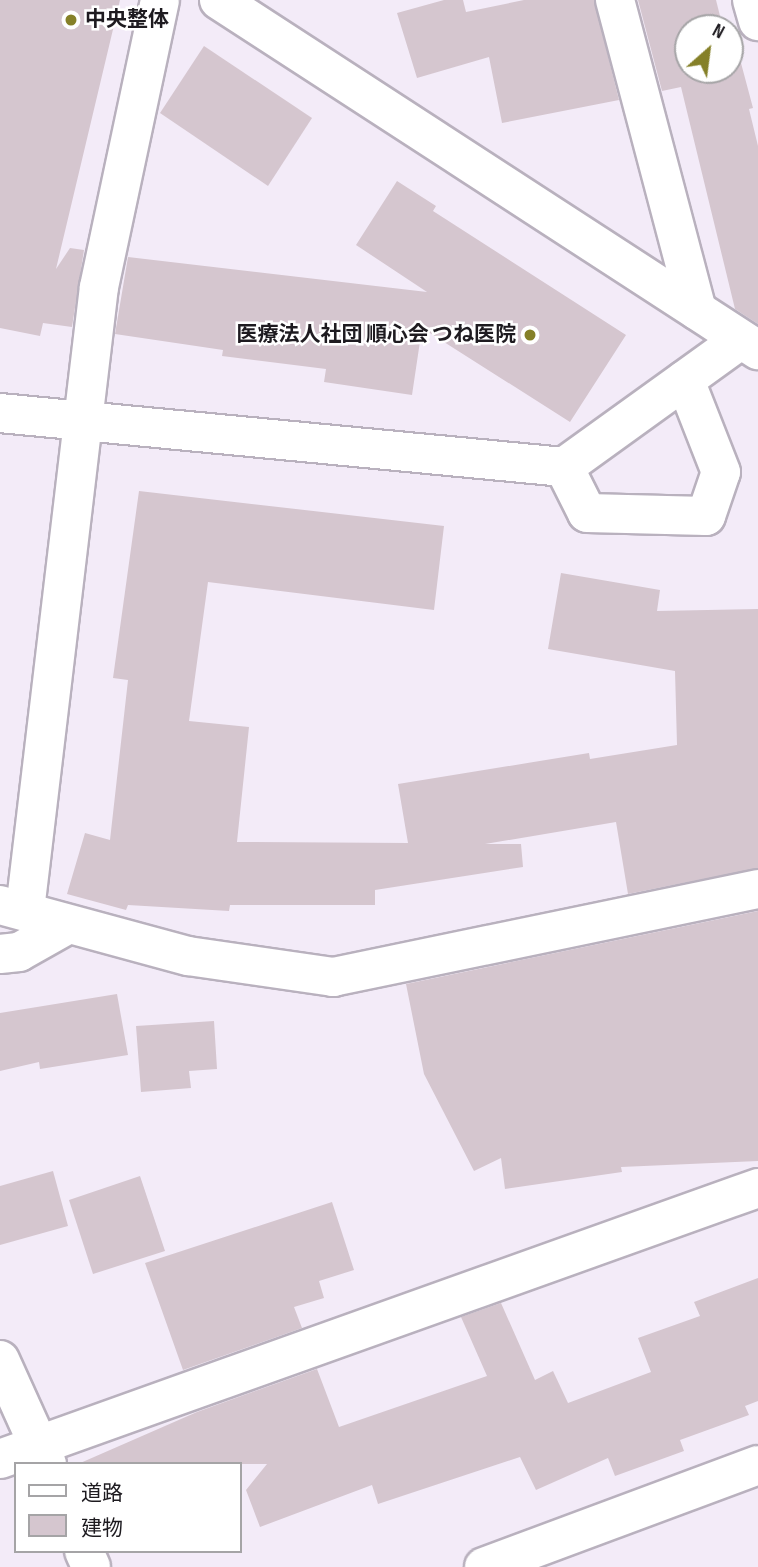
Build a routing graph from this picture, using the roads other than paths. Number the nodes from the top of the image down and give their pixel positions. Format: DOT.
graph roads {
  1 [pos="160,0"];
  2 [pos="219,0"];
  3 [pos="615,0"];
  4 [pos="752,0"];
  5 [pos="758,21"];
  6 [pos="697,310"];
  7 [pos="749,345"];
  8 [pos="685,380"];
  9 [pos="0,413"];
  10 [pos="83,421"];
  11 [pos="564,467"];
  12 [pos="758,889"];
  13 [pos="12,908"];
  14 [pos="67,925"];
  15 [pos="0,954"];
  16 [pos="758,1188"];
  17 [pos="0,1360"];
  18 [pos="43,1454"];
  19 [pos="0,1459"];
  20 [pos="758,1465"];
  21 [pos="484,1567"];
  1 -- 10 [label="street"];
  2 -- 6 [label="street"];
  3 -- 6 [label="street"];
  4 -- 5 [label="street"];
  6 -- 7 [label="street"];
  7 -- 8 [label="street"];
  8 -- 11 [label="street"];
  8 -- 11 [label="street"];
  9 -- 10 [label="street"];
  10 -- 11 [label="street"];
  10 -- 13 [label="street"];
  12 -- 14 [label="street"];
  13 -- 14 [label="street"];
  14 -- 15 [label="street"];
  16 -- 18 [label="street"];
  17 -- 18 [label="street"];
  18 -- 19 [label="street"];
  20 -- 21 [label="street"];
}
